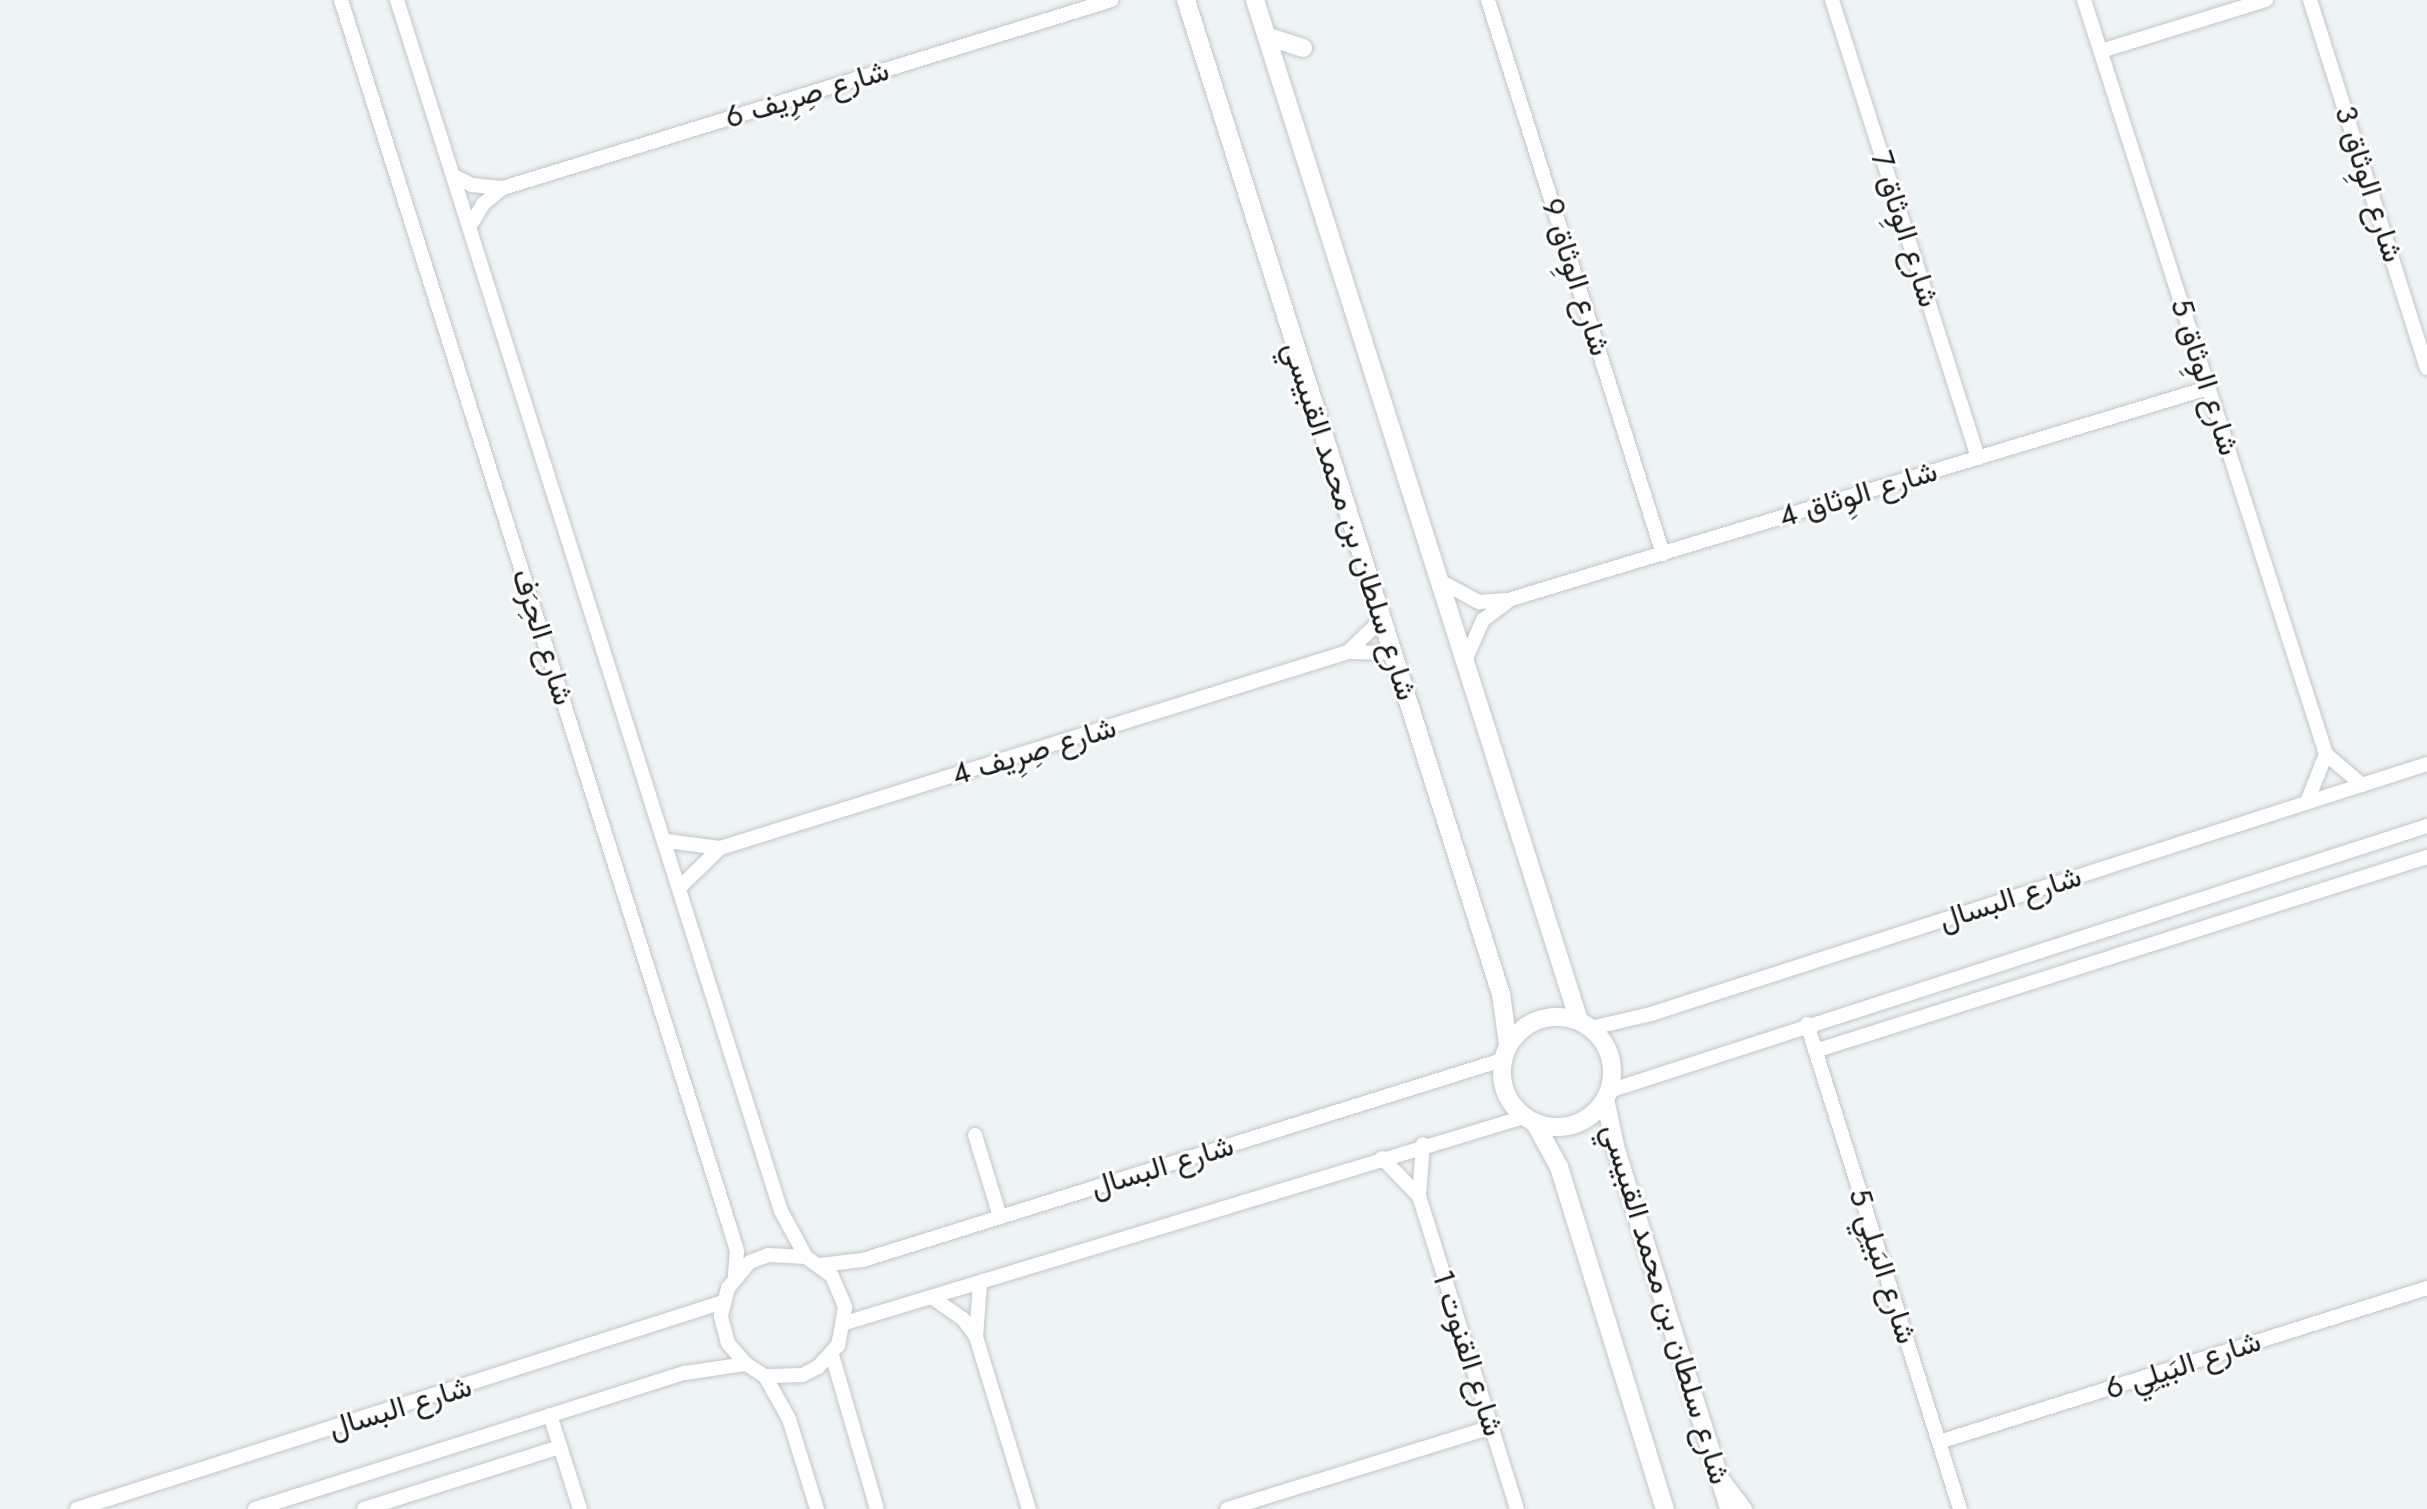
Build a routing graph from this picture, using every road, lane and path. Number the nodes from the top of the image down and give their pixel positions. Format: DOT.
graph roads {
  1 [pos="341,0"];
  2 [pos="397,0"];
  3 [pos="1112,0"];
  4 [pos="1255,0"];
  5 [pos="1488,0"];
  6 [pos="1832,0"];
  7 [pos="2084,0"];
  8 [pos="2266,0"];
  9 [pos="2310,0"];
  10 [pos="1182,2"];
  11 [pos="1266,36"];
  12 [pos="1303,48"];
  13 [pos="2101,51"];
  14 [pos="454,176"];
  15 [pos="503,188"];
  16 [pos="470,226"];
  17 [pos="2427,368"];
  18 [pos="2208,388"];
  19 [pos="1978,458"];
  20 [pos="1663,554"];
  21 [pos="1437,580"];
  22 [pos="1508,600"];
  23 [pos="1381,620"];
  24 [pos="1348,652"];
  25 [pos="1392,653"];
  26 [pos="1464,663"];
  27 [pos="2326,754"];
  28 [pos="2427,764"];
  29 [pos="2362,785"];
  30 [pos="2307,802"];
  31 [pos="2427,826"];
  32 [pos="667,841"];
  33 [pos="720,848"];
  34 [pos="2427,857"];
  35 [pos="681,886"];
  36 [pos="1585,1024"];
  37 [pos="1807,1024"];
  38 [pos="1815,1051"];
  39 [pos="1505,1052"];
  40 [pos="1607,1095"];
  41 [pos="1530,1120"];
  42 [pos="975,1135"];
  43 [pos="1423,1144"];
  44 [pos="1382,1158"];
  45 [pos="1419,1196"];
  46 [pos="1000,1217"];
  47 [pos="806,1257"];
  48 [pos="820,1265"];
  49 [pos="735,1275"];
  50 [pos="980,1284"];
  51 [pos="2427,1288"];
  52 [pos="933,1298"];
  53 [pos="723,1302"];
  54 [pos="845,1323"];
  55 [pos="976,1337"];
  56 [pos="832,1355"];
  57 [pos="746,1364"];
  58 [pos="765,1376"];
  59 [pos="550,1415"];
  60 [pos="1492,1427"];
  61 [pos="1939,1442"];
  62 [pos="560,1447"];
  63 [pos="1716,1467"];
  64 [pos="77,1509"];
  65 [pos="255,1509"];
  66 [pos="364,1509"];
  67 [pos="580,1509"];
  68 [pos="817,1509"];
  69 [pos="877,1509"];
  70 [pos="1029,1509"];
  71 [pos="1227,1509"];
  72 [pos="1517,1509"];
  73 [pos="1665,1509"];
  74 [pos="1729,1509"];
  75 [pos="1745,1509"];
  76 [pos="1960,1509"];
  1 -- 49 [label="street, شارع الحِرَف"];
  2 -- 14 [label="street, شارع الحِرَف"];
  3 -- 15 [label="street, شارع صِرِيف 6"];
  4 -- 11 [label="main road"];
  5 -- 20 [label="street, شارع الوِثاق 9"];
  6 -- 19 [label="street, شارع الوِثاق 7"];
  7 -- 13 [label="street, شارع الوِثاق 5"];
  8 -- 13 [label="street"];
  9 -- 17 [label="street, شارع الوِثاق 3"];
  10 -- 23 [label="main road, شارع سلطان بن محمد القبيسي"];
  11 -- 12 [label="main road"];
  11 -- 21 [label="main road"];
  13 -- 18 [label="street, شارع الوِثاق 5"];
  14 -- 15 [label="street, شارع صِرِيف 6"];
  14 -- 16 [label="street, شارع الحِرَف"];
  15 -- 16 [label="street"];
  16 -- 32 [label="street, شارع الحِرَف"];
  18 -- 19 [label="street, شارع الوِثاق 4"];
  18 -- 27 [label="street, شارع الوِثاق 5"];
  19 -- 20 [label="street, شارع الوِثاق 4"];
  20 -- 22 [label="street, شارع الوِثاق 4"];
  21 -- 22 [label="street, شارع الوِثاق 4"];
  21 -- 26 [label="main road"];
  22 -- 26 [label="street, شارع الوِثاق 4"];
  23 -- 24 [label="street, شارع صِرِيف 4"];
  23 -- 25 [label="main road, شارع سلطان بن محمد القبيسي"];
  24 -- 25 [label="street, شارع صِرِيف 4"];
  24 -- 33 [label="street, شارع صِرِيف 4"];
  25 -- 39 [label="main road, شارع سلطان بن محمد القبيسي"];
  26 -- 36 [label="main road"];
  27 -- 29 [label="street"];
  27 -- 30 [label="street"];
  28 -- 29 [label="street, شارع البسال"];
  29 -- 30 [label="street, شارع البسال"];
  30 -- 36 [label="street, شارع البسال"];
  31 -- 37 [label="street, شارع البسال"];
  32 -- 33 [label="street, شارع صِرِيف 4"];
  32 -- 35 [label="street, شارع الحِرَف"];
  33 -- 35 [label="street, شارع صِرِيف 4"];
  34 -- 38 [label="street"];
  35 -- 47 [label="street, شارع الحِرَف"];
  36 -- 39 [label="main road"];
  36 -- 40 [label="main road"];
  37 -- 38 [label="street, شارع البَيلِي 5"];
  37 -- 40 [label="street, شارع البسال"];
  38 -- 61 [label="street, شارع البَيلِي 5"];
  39 -- 41 [label="main road"];
  39 -- 46 [label="street, شارع البسال"];
  40 -- 41 [label="main road"];
  40 -- 63 [label="main road, شارع سلطان بن محمد القبيسي"];
  41 -- 43 [label="street, شارع البسال"];
  41 -- 73 [label="main road, شارع سلطان بن محمد القبيسي"];
  42 -- 46 [label="street"];
  43 -- 44 [label="street, شارع البسال"];
  43 -- 45 [label="street, شارع القنوت 1"];
  44 -- 45 [label="street, شارع القنوت 1"];
  44 -- 50 [label="street, شارع البسال"];
  45 -- 60 [label="street, شارع القنوت 1"];
  46 -- 48 [label="street, شارع البسال"];
  47 -- 48 [label="street"];
  47 -- 49 [label="street"];
  48 -- 54 [label="street"];
  49 -- 53 [label="street"];
  50 -- 52 [label="street, شارع البسال"];
  50 -- 55 [label="street"];
  51 -- 61 [label="street, شارع البَيلِي 6"];
  52 -- 54 [label="street, شارع البسال"];
  52 -- 55 [label="street"];
  53 -- 57 [label="street"];
  53 -- 64 [label="street, شارع البسال"];
  54 -- 56 [label="street"];
  55 -- 70 [label="street"];
  56 -- 58 [label="street"];
  56 -- 69 [label="street"];
  57 -- 58 [label="street"];
  57 -- 59 [label="street, شارع البسال"];
  58 -- 68 [label="street"];
  59 -- 62 [label="street"];
  59 -- 65 [label="street, شارع البسال"];
  60 -- 71 [label="street"];
  60 -- 72 [label="street, شارع القنوت 1"];
  61 -- 76 [label="street, شارع البَيلِي 5"];
  62 -- 66 [label="street"];
  62 -- 67 [label="street"];
  63 -- 74 [label="main road, شارع سلطان بن محمد القبيسي"];
  63 -- 75 [label="street"];
}
